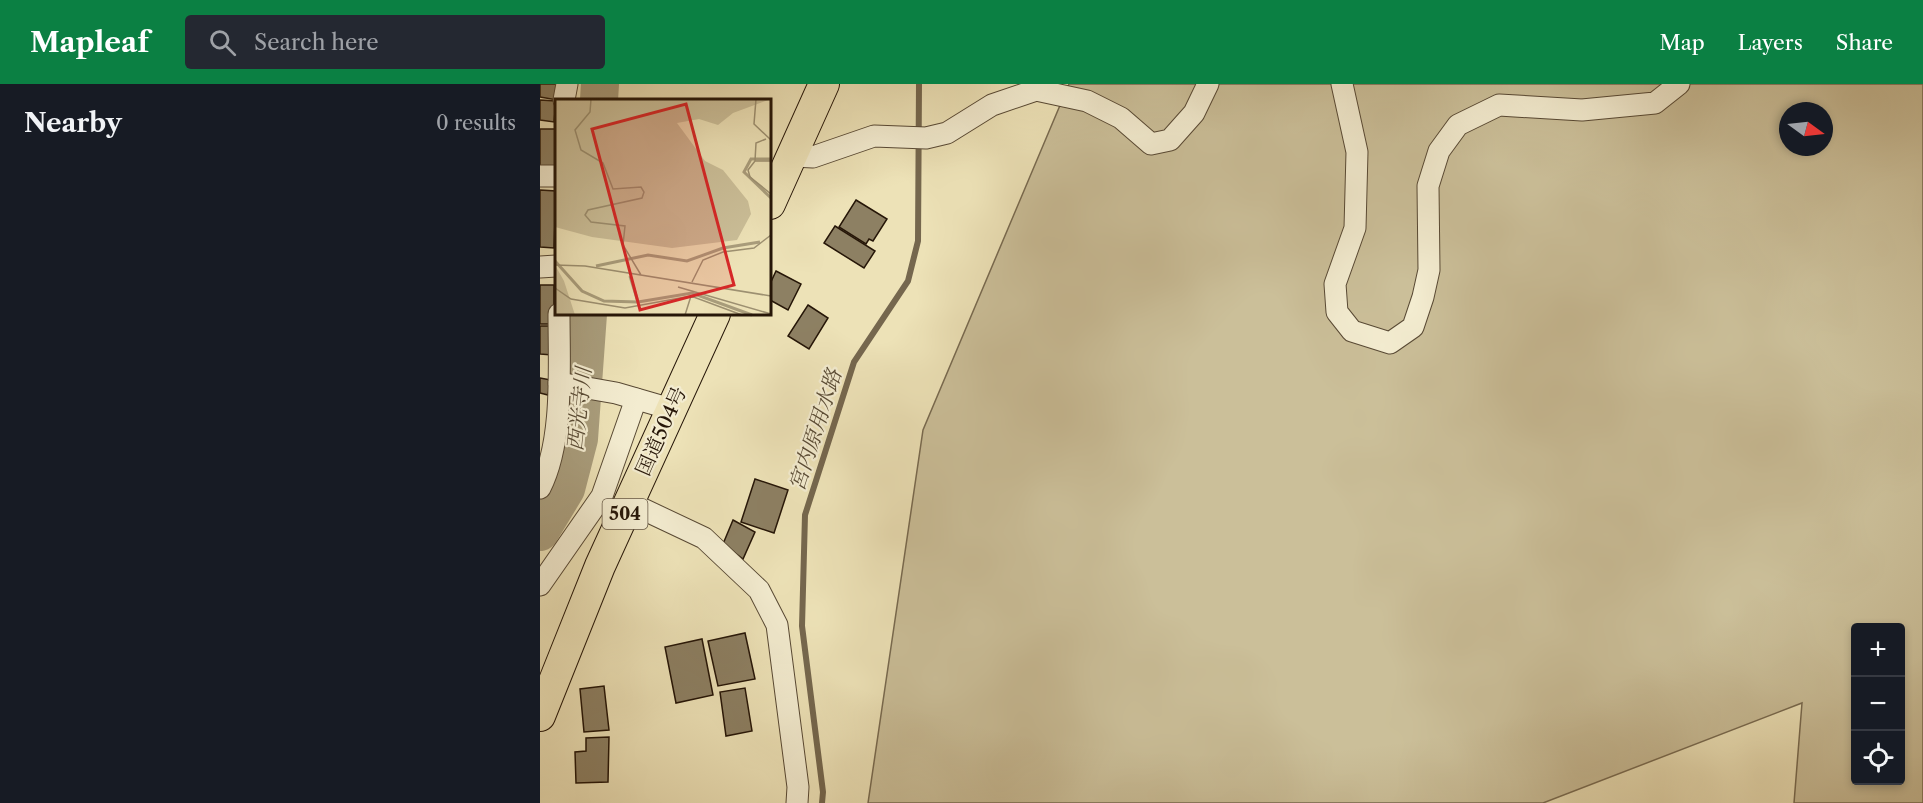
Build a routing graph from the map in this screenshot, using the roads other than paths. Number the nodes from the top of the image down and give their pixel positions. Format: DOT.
graph roads {
  1 [pos="567,84"];
  2 [pos="1208,84"];
  3 [pos="1342,84"];
  4 [pos="1679,84"];
  5 [pos="823,86"];
  6 [pos="564,99"];
  7 [pos="793,156"];
  8 [pos="771,202"];
  9 [pos="555,266"];
  10 [pos="540,267"];
  11 [pos="559,315"];
  12 [pos="716,315"];
  13 [pos="565,383"];
  14 [pos="626,396"];
  15 [pos="671,409"];
  16 [pos="543,477"];
  17 [pos="630,503"];
  18 [pos="540,585"];
  19 [pos="540,716"];
  20 [pos="797,803"];
  1 -- 6 [label="street"];
  2 -- 7 [label="street"];
  3 -- 4 [label="street"];
  5 -- 7 [label="highway"];
  7 -- 8 [label="highway"];
  9 -- 10 [label="street"];
  11 -- 13 [label="street"];
  12 -- 15 [label="highway, 国道504号 / 504"];
  13 -- 14 [label="street"];
  13 -- 16 [label="street"];
  14 -- 15 [label="street"];
  14 -- 18 [label="street"];
  15 -- 17 [label="highway, 国道504号 / 504"];
  17 -- 19 [label="highway, 国道504号 / 504"];
  17 -- 20 [label="street"];
}
